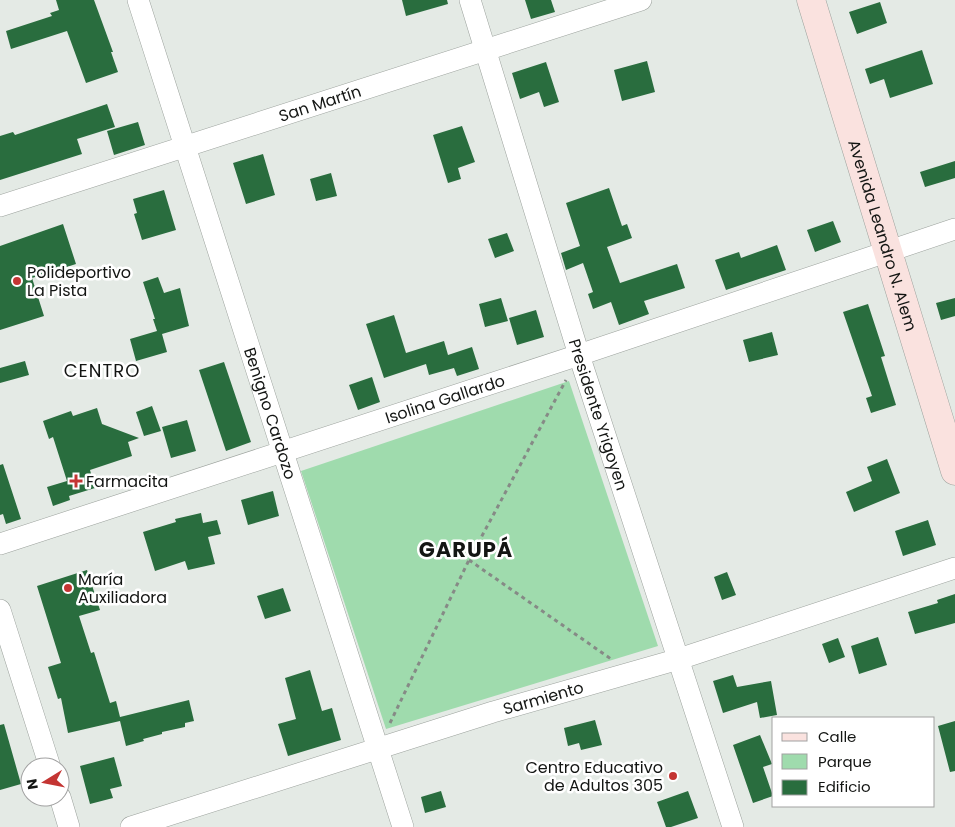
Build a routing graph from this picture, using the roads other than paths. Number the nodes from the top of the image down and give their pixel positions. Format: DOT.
graph roads {
  1 [pos="138,0"];
  2 [pos="470,0"];
  3 [pos="641,0"];
  4 [pos="811,0"];
  5 [pos="485,50"];
  6 [pos="185,147"];
  7 [pos="0,206"];
  8 [pos="955,229"];
  9 [pos="888,251"];
  10 [pos="579,356"];
  11 [pos="282,451"];
  12 [pos="955,470"];
  13 [pos="0,544"];
  14 [pos="955,568"];
  15 [pos="0,610"];
  16 [pos="679,660"];
  17 [pos="378,748"];
  18 [pos="47,757"];
  19 [pos="63,807"];
  20 [pos="69,827"];
  21 [pos="131,827"];
  22 [pos="403,827"];
  23 [pos="733,827"];
  1 -- 6 [label="street, Benigno Cardozo"];
  2 -- 5 [label="street, Presidente Yrigoyen"];
  3 -- 5 [label="street, San Martín"];
  4 -- 9 [label="main road, Avenida Leandro N. Alem"];
  5 -- 6 [label="street, San Martín"];
  5 -- 10 [label="street, Presidente Yrigoyen"];
  6 -- 7 [label="street, San Martín"];
  6 -- 11 [label="street, Benigno Cardozo"];
  8 -- 9 [label="street, Isolina Gallardo"];
  9 -- 10 [label="street, Isolina Gallardo"];
  9 -- 12 [label="main road, Avenida Leandro N. Alem"];
  10 -- 11 [label="street, Isolina Gallardo"];
  10 -- 16 [label="street, Presidente Yrigoyen"];
  11 -- 13 [label="street, Isolina Gallardo"];
  11 -- 17 [label="street, Benigno Cardozo"];
  14 -- 16 [label="street, Sarmiento"];
  15 -- 18 [label="street"];
  16 -- 17 [label="street, Sarmiento"];
  16 -- 23 [label="street, Presidente Yrigoyen"];
  17 -- 21 [label="street, Sarmiento"];
  17 -- 22 [label="street, Benigno Cardozo"];
  19 -- 20 [label="street"];
}
